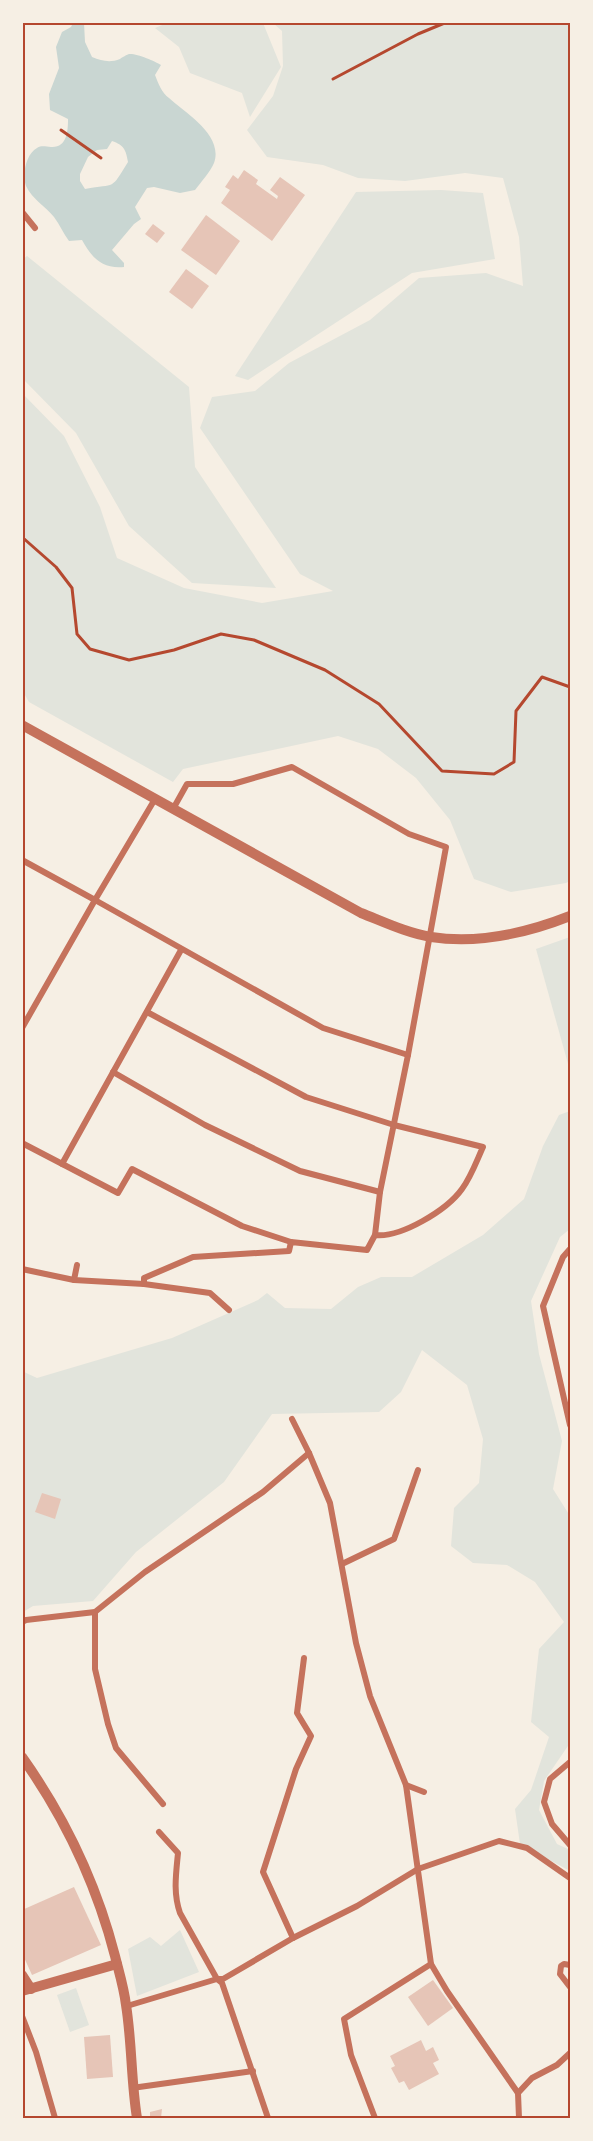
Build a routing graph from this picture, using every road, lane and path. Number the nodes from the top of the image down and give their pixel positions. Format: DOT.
graph roads {
  1 [pos="447,22"];
  2 [pos="333,79"];
  3 [pos="61,130"];
  4 [pos="101,158"];
  5 [pos="22,212"];
  6 [pos="35,228"];
  7 [pos="22,537"];
  8 [pos="570,687"];
  9 [pos="22,724"];
  10 [pos="155,799"];
  11 [pos="173,809"];
  12 [pos="22,860"];
  13 [pos="95,900"];
  14 [pos="570,916"];
  15 [pos="430,937"];
  16 [pos="181,950"];
  17 [pos="147,1012"];
  18 [pos="22,1028"];
  19 [pos="408,1055"];
  20 [pos="113,1072"];
  21 [pos="394,1125"];
  22 [pos="22,1143"];
  23 [pos="62,1164"];
  24 [pos="380,1192"];
  25 [pos="375,1235"];
  26 [pos="291,1242"];
  27 [pos="570,1249"];
  28 [pos="77,1265"];
  29 [pos="22,1269"];
  30 [pos="75,1280"];
  31 [pos="144,1284"];
  32 [pos="229,1310"];
  33 [pos="292,1419"];
  34 [pos="570,1425"];
  35 [pos="309,1453"];
  36 [pos="418,1470"];
  37 [pos="342,1564"];
  38 [pos="95,1612"];
  39 [pos="22,1622"];
  40 [pos="304,1658"];
  41 [pos="22,1758"];
  42 [pos="570,1762"];
  43 [pos="406,1785"];
  44 [pos="424,1792"];
  45 [pos="163,1804"];
  46 [pos="159,1832"];
  47 [pos="570,1845"];
  48 [pos="418,1869"];
  49 [pos="570,1878"];
  50 [pos="293,1938"];
  51 [pos="117,1964"];
  52 [pos="431,1964"];
  53 [pos="570,1965"];
  54 [pos="22,1975"];
  55 [pos="217,1979"];
  56 [pos="570,1987"];
  57 [pos="27,1990"];
  58 [pos="127,2006"];
  59 [pos="22,2016"];
  60 [pos="570,2053"];
  61 [pos="253,2071"];
  62 [pos="132,2088"];
  63 [pos="518,2093"];
  64 [pos="55,2118"];
  65 [pos="137,2118"];
  66 [pos="268,2118"];
  67 [pos="375,2118"];
  68 [pos="519,2118"];
  1 -- 2 [label="path"];
  3 -- 4 [label="path"];
  5 -- 6 [label="street"];
  7 -- 8 [label="path"];
  9 -- 10 [label="street"];
  10 -- 11 [label="street"];
  10 -- 13 [label="street"];
  11 -- 15 [label="street"];
  11 -- 15 [label="street"];
  12 -- 13 [label="street"];
  13 -- 16 [label="street"];
  13 -- 18 [label="street"];
  14 -- 15 [label="street"];
  15 -- 19 [label="street"];
  16 -- 17 [label="street"];
  16 -- 19 [label="street"];
  17 -- 20 [label="street"];
  17 -- 21 [label="street"];
  19 -- 21 [label="street"];
  20 -- 23 [label="street"];
  20 -- 24 [label="street"];
  21 -- 24 [label="street"];
  21 -- 25 [label="street"];
  22 -- 23 [label="street"];
  23 -- 26 [label="street"];
  24 -- 25 [label="street"];
  25 -- 26 [label="street"];
  26 -- 31 [label="street"];
  27 -- 34 [label="street"];
  28 -- 30 [label="street"];
  29 -- 30 [label="street"];
  30 -- 31 [label="street"];
  31 -- 32 [label="street"];
  33 -- 35 [label="street"];
  35 -- 37 [label="street"];
  35 -- 38 [label="street"];
  36 -- 37 [label="street"];
  37 -- 43 [label="street"];
  38 -- 39 [label="street"];
  38 -- 45 [label="street"];
  40 -- 50 [label="street"];
  41 -- 51 [label="street"];
  42 -- 47 [label="street"];
  43 -- 44 [label="street"];
  43 -- 48 [label="street"];
  46 -- 55 [label="street"];
  48 -- 49 [label="street"];
  48 -- 50 [label="street"];
  48 -- 52 [label="street"];
  50 -- 55 [label="street"];
  51 -- 57 [label="street"];
  51 -- 58 [label="street"];
  52 -- 63 [label="street"];
  52 -- 67 [label="street"];
  53 -- 56 [label="street"];
  54 -- 57 [label="street"];
  55 -- 58 [label="street"];
  55 -- 61 [label="street"];
  58 -- 62 [label="street"];
  59 -- 64 [label="street"];
  60 -- 63 [label="street"];
  61 -- 62 [label="street"];
  61 -- 66 [label="street"];
  62 -- 65 [label="street"];
  63 -- 68 [label="street"];
}
